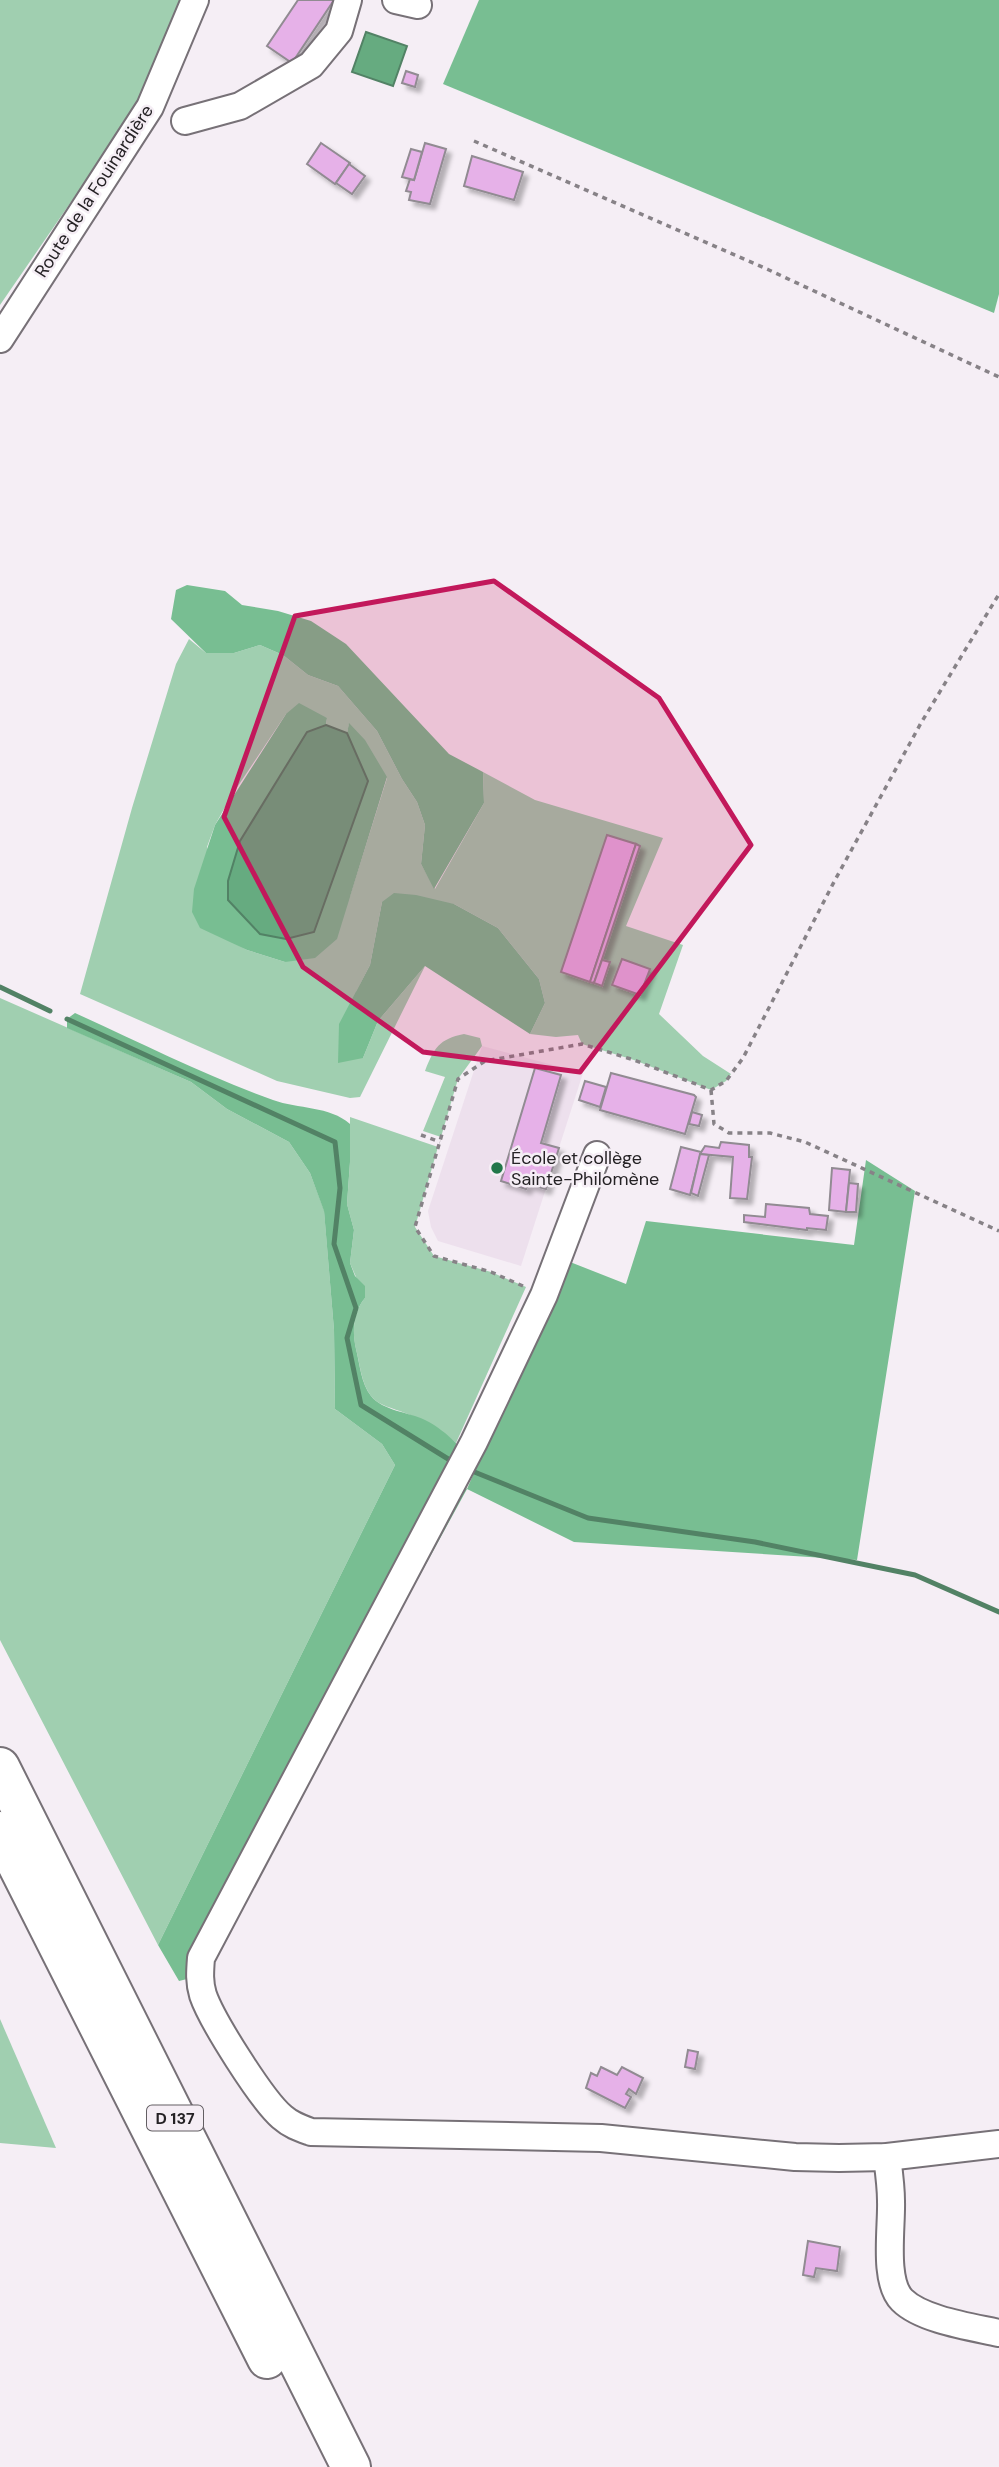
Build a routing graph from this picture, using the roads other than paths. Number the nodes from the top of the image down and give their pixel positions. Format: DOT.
graph roads {
  1 [pos="195,0"];
  2 [pos="348,0"];
  3 [pos="185,121"];
  4 [pos="0,339"];
  5 [pos="597,1155"];
  6 [pos="0,1768"];
  7 [pos="0,1831"];
  8 [pos="999,2144"];
  9 [pos="887,2157"];
  10 [pos="999,2333"];
  11 [pos="321,2467"];
  12 [pos="351,2467"];
  1 -- 4 [label="street, Route de la Fouinardière"];
  2 -- 3 [label="street"];
  5 -- 9 [label="street"];
  6 -- 12 [label="highway, D 137"];
  7 -- 11 [label="highway, D 137"];
  8 -- 9 [label="street"];
  9 -- 10 [label="street"];
}
